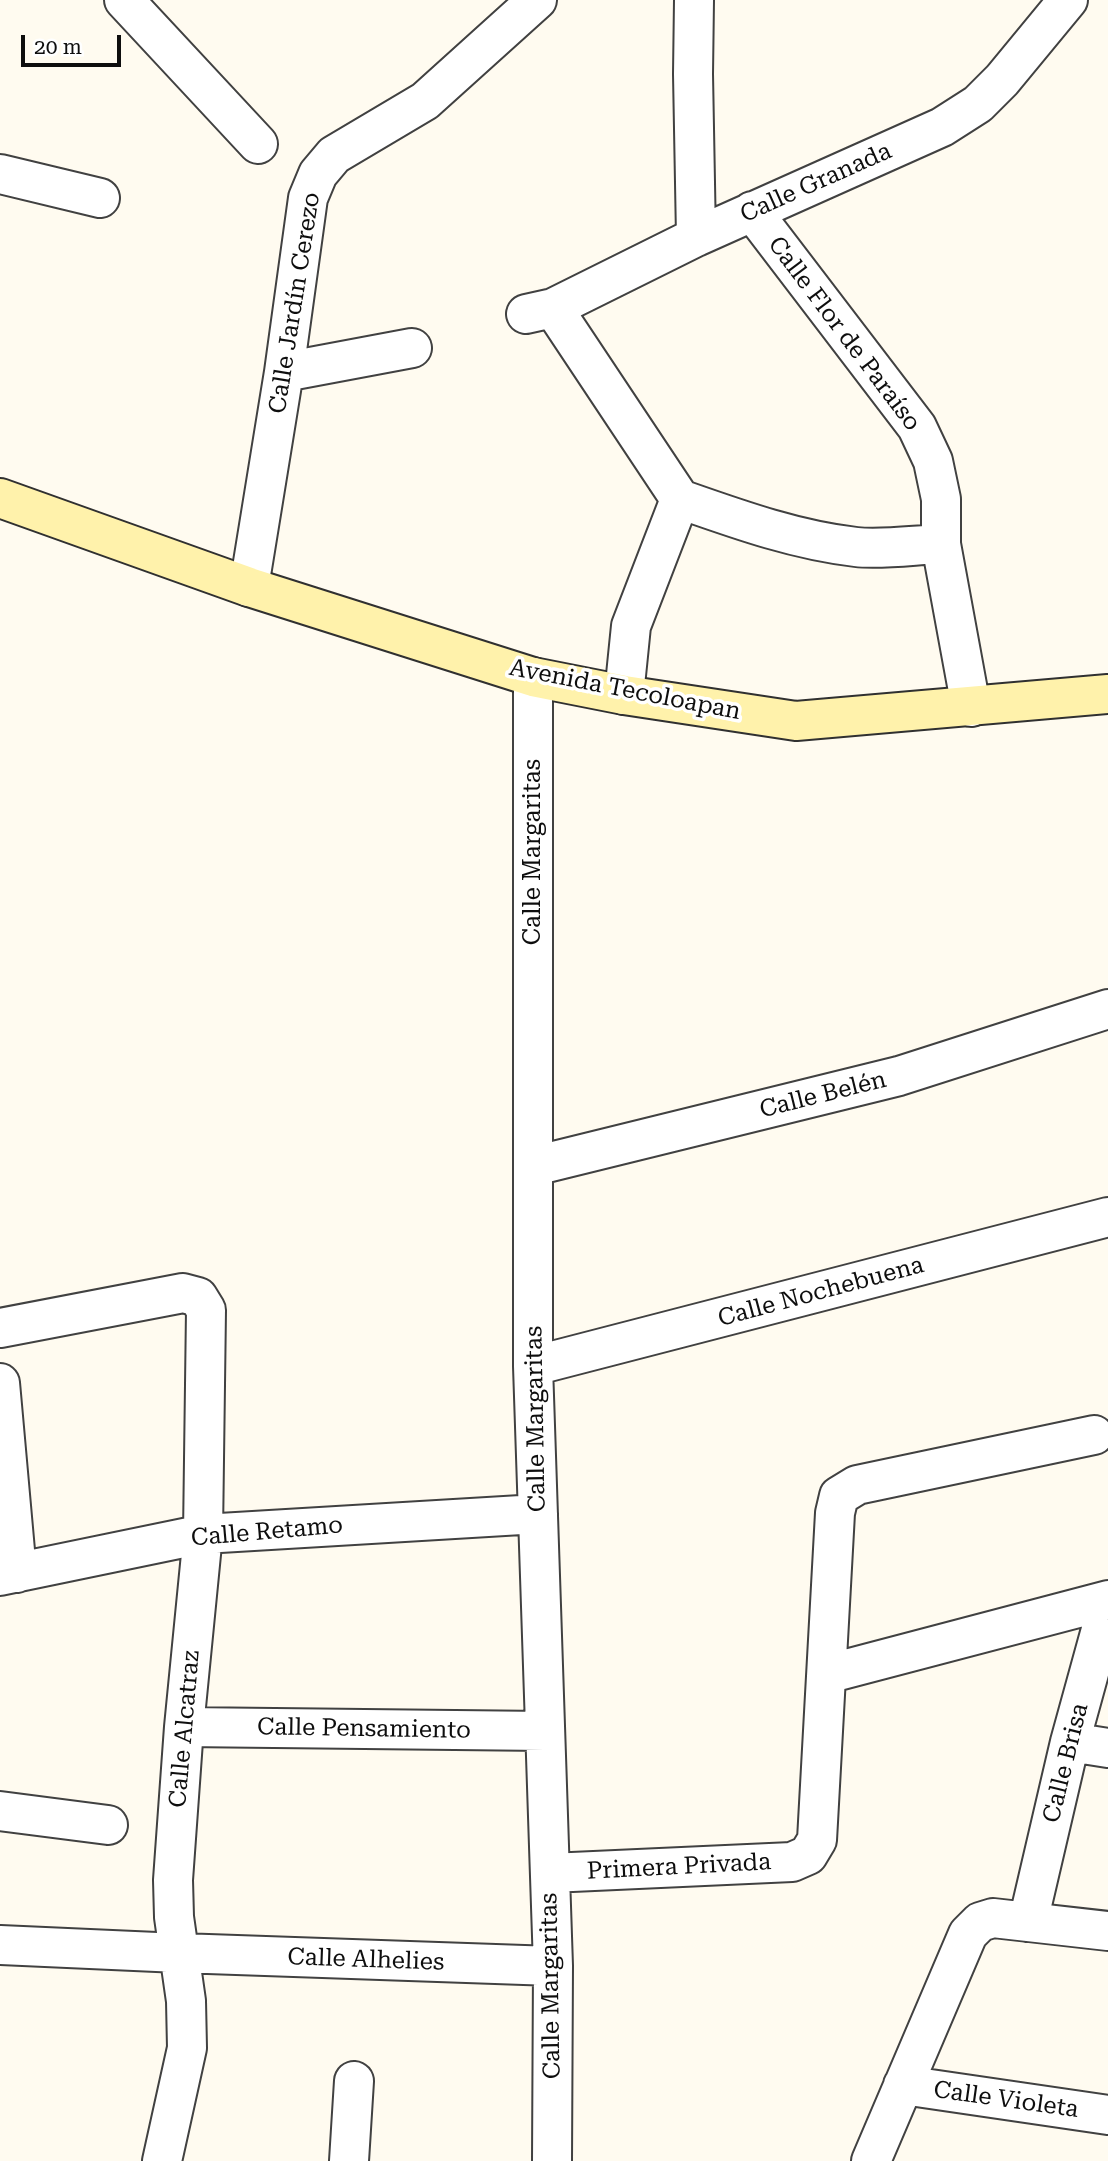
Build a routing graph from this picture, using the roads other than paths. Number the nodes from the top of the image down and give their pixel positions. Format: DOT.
graph roads {
  1 [pos="124,0"];
  2 [pos="537,0"];
  3 [pos="694,0"];
  4 [pos="1068,0"];
  5 [pos="258,144"];
  6 [pos="0,174"];
  7 [pos="100,198"];
  8 [pos="752,211"];
  9 [pos="696,237"];
  10 [pos="412,348"];
  11 [pos="284,372"];
  12 [pos="0,498"];
  13 [pos="680,499"];
  14 [pos="942,544"];
  15 [pos="249,587"];
  16 [pos="533,677"];
  17 [pos="1108,694"];
  18 [pos="624,695"];
  19 [pos="971,707"];
  20 [pos="1108,1009"];
  21 [pos="534,1166"];
  22 [pos="1108,1217"];
  23 [pos="0,1328"];
  24 [pos="533,1366"];
  25 [pos="0,1383"];
  26 [pos="1094,1435"];
  27 [pos="538,1514"];
  28 [pos="203,1534"];
  29 [pos="8,1575"];
  30 [pos="1108,1602"];
  31 [pos="827,1674"];
  32 [pos="184,1727"];
  33 [pos="545,1731"];
  34 [pos="1070,1742"];
  35 [pos="1108,1748"];
  36 [pos="0,1811"];
  37 [pos="108,1825"];
  38 [pos="550,1873"];
  39 [pos="1028,1922"];
  40 [pos="1108,1931"];
  41 [pos="0,1945"];
  42 [pos="179,1953"];
  43 [pos="553,1966"];
  44 [pos="354,2081"];
  45 [pos="904,2085"];
  46 [pos="1108,2115"];
  47 [pos="162,2161"];
  48 [pos="349,2161"];
  49 [pos="552,2161"];
  50 [pos="871,2161"];
  1 -- 5 [label="street"];
  2 -- 11 [label="street, Calle Jardín Cerezo"];
  3 -- 9 [label="street"];
  4 -- 8 [label="street, Calle Granada"];
  6 -- 7 [label="street"];
  8 -- 9 [label="street, Calle Granada"];
  8 -- 14 [label="street, Calle Flor de Paraíso"];
  9 -- 13 [label="street, Calle Granada"];
  10 -- 11 [label="street"];
  11 -- 15 [label="street, Calle Jardín Cerezo"];
  12 -- 15 [label="street, Avenida Tecoloapan"];
  13 -- 14 [label="street"];
  13 -- 18 [label="street"];
  14 -- 19 [label="street, Calle Flor de Paraíso"];
  15 -- 16 [label="street, Avenida Tecoloapan"];
  16 -- 18 [label="street, Avenida Tecoloapan"];
  16 -- 21 [label="street, Calle Margaritas"];
  17 -- 19 [label="street, Avenida Tecoloapan"];
  18 -- 19 [label="street, Avenida Tecoloapan"];
  20 -- 21 [label="street, Calle Belén"];
  21 -- 24 [label="street, Calle Margaritas"];
  22 -- 24 [label="street, Calle Nochebuena"];
  23 -- 28 [label="street, Calle Alcatraz"];
  24 -- 27 [label="street, Calle Margaritas"];
  25 -- 29 [label="street"];
  26 -- 31 [label="street"];
  27 -- 28 [label="street, Calle Retamo"];
  27 -- 33 [label="street, Calle Margaritas"];
  28 -- 29 [label="street, Calle Retamo"];
  28 -- 32 [label="street, Calle Alcatraz"];
  30 -- 31 [label="street"];
  30 -- 34 [label="street, Calle Brisa"];
  31 -- 38 [label="street, Primera Privada"];
  32 -- 33 [label="street, Calle Pensamiento"];
  32 -- 42 [label="street, Calle Alcatraz"];
  33 -- 38 [label="street, Calle Margaritas"];
  34 -- 35 [label="street"];
  34 -- 39 [label="street, Calle Brisa"];
  36 -- 37 [label="street"];
  38 -- 43 [label="street, Calle Margaritas"];
  39 -- 40 [label="street"];
  39 -- 45 [label="street"];
  41 -- 42 [label="street, Calle Alhelies"];
  42 -- 43 [label="street, Calle Alhelies"];
  42 -- 47 [label="street, Calle Alcatraz"];
  43 -- 49 [label="street, Calle Margaritas"];
  44 -- 48 [label="street"];
  45 -- 46 [label="street, Calle Violeta"];
  45 -- 50 [label="street"];
}
